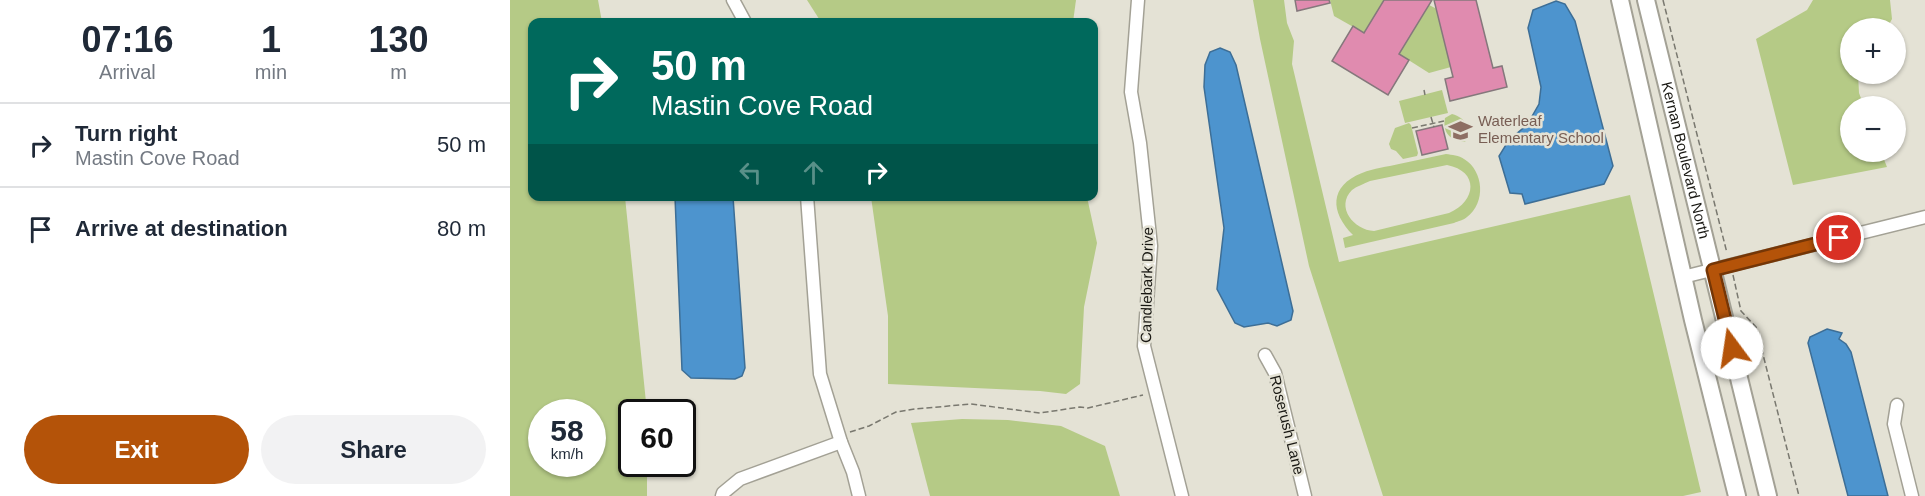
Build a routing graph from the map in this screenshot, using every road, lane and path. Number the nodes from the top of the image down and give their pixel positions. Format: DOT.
graph roads {
  1 [pos="733,0"];
  2 [pos="1138,0"];
  3 [pos="1620,0"];
  4 [pos="1646,0"];
  5 [pos="1663,0"];
  6 [pos="744,18"];
  7 [pos="1424,90"];
  8 [pos="1425,94"];
  9 [pos="1431,117"];
  10 [pos="1444,121"];
  11 [pos="1433,123"];
  12 [pos="1434,127"];
  13 [pos="1412,128"];
  14 [pos="807,201"];
  15 [pos="1925,217"];
  16 [pos="1730,266"];
  17 [pos="1713,270"];
  18 [pos="1683,277"];
  19 [pos="1265,355"];
  20 [pos="1156,392"];
  21 [pos="1897,405"];
  22 [pos="841,442"];
  23 [pos="722,496"];
  24 [pos="859,496"];
  25 [pos="1182,496"];
  26 [pos="1305,496"];
  27 [pos="1737,496"];
  28 [pos="1768,496"];
  29 [pos="1799,496"];
  30 [pos="1912,496"];
  1 -- 6 [label="street"];
  2 -- 20 [label="street, Candlebark Drive"];
  3 -- 18 [label="main road, Kernan Boulevard North"];
  4 -- 17 [label="main road, Kernan Boulevard North"];
  5 -- 16 [label="path"];
  7 -- 8 [label="path"];
  9 -- 11 [label="path"];
  10 -- 11 [label="path"];
  11 -- 12 [label="path"];
  11 -- 13 [label="path"];
  14 -- 22 [label="street"];
  15 -- 16 [label="street"];
  16 -- 17 [label="street"];
  16 -- 29 [label="path"];
  17 -- 18 [label="street"];
  17 -- 28 [label="main road, Kernan Boulevard North"];
  18 -- 27 [label="main road, Kernan Boulevard North"];
  19 -- 26 [label="street, Roserush Lane"];
  20 -- 22 [label="path"];
  20 -- 25 [label="street, Candlebark Drive"];
  21 -- 30 [label="street"];
  22 -- 23 [label="street"];
  22 -- 24 [label="street"];
}
